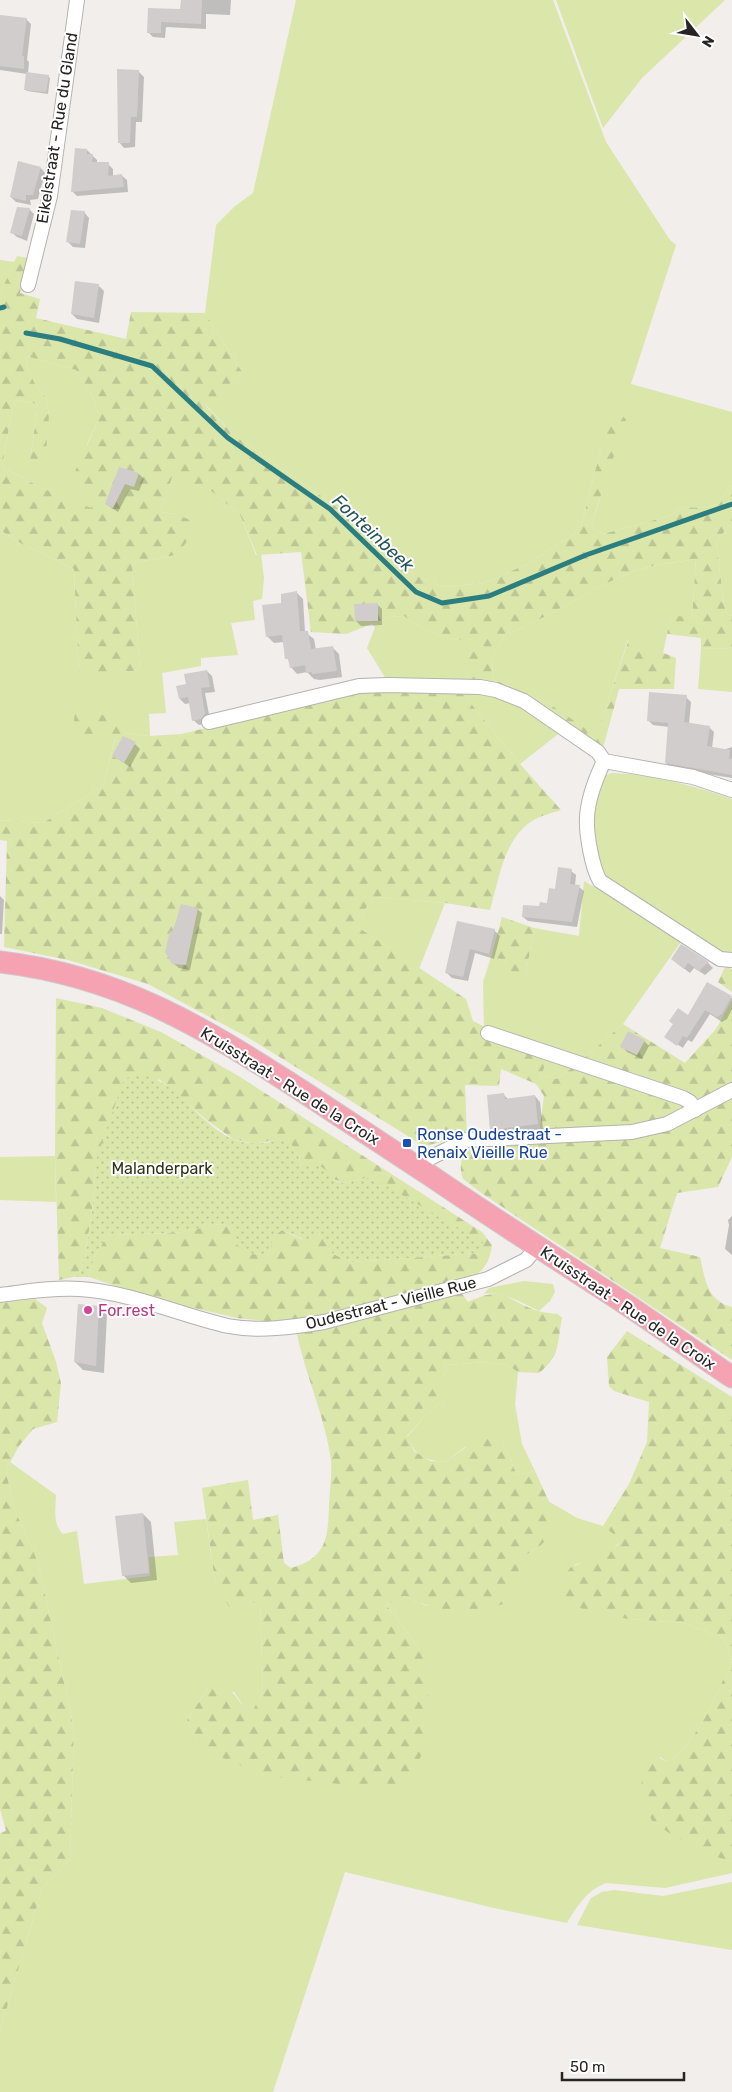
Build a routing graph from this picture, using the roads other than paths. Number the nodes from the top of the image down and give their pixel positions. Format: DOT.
graph roads {
  1 [pos="77,0"];
  2 [pos="28,285"];
  3 [pos="209,722"];
  4 [pos="604,761"];
  5 [pos="732,790"];
  6 [pos="732,960"];
  7 [pos="0,962"];
  8 [pos="488,1033"];
  9 [pos="732,1090"];
  10 [pos="695,1110"];
  11 [pos="419,1168"];
  12 [pos="537,1247"];
  13 [pos="0,1295"];
  14 [pos="732,1378"];
  1 -- 2 [label="street, Eikelstraat - Rue du Gland"];
  3 -- 4 [label="street"];
  4 -- 5 [label="street"];
  4 -- 6 [label="street"];
  7 -- 11 [label="main road, Kruisstraat - Rue de la Croix"];
  8 -- 10 [label="street"];
  9 -- 10 [label="street"];
  10 -- 11 [label="street"];
  11 -- 12 [label="main road, Kruisstraat - Rue de la Croix"];
  12 -- 13 [label="street, Oudestraat - Vieille Rue"];
  12 -- 14 [label="main road, Kruisstraat - Rue de la Croix"];
}
